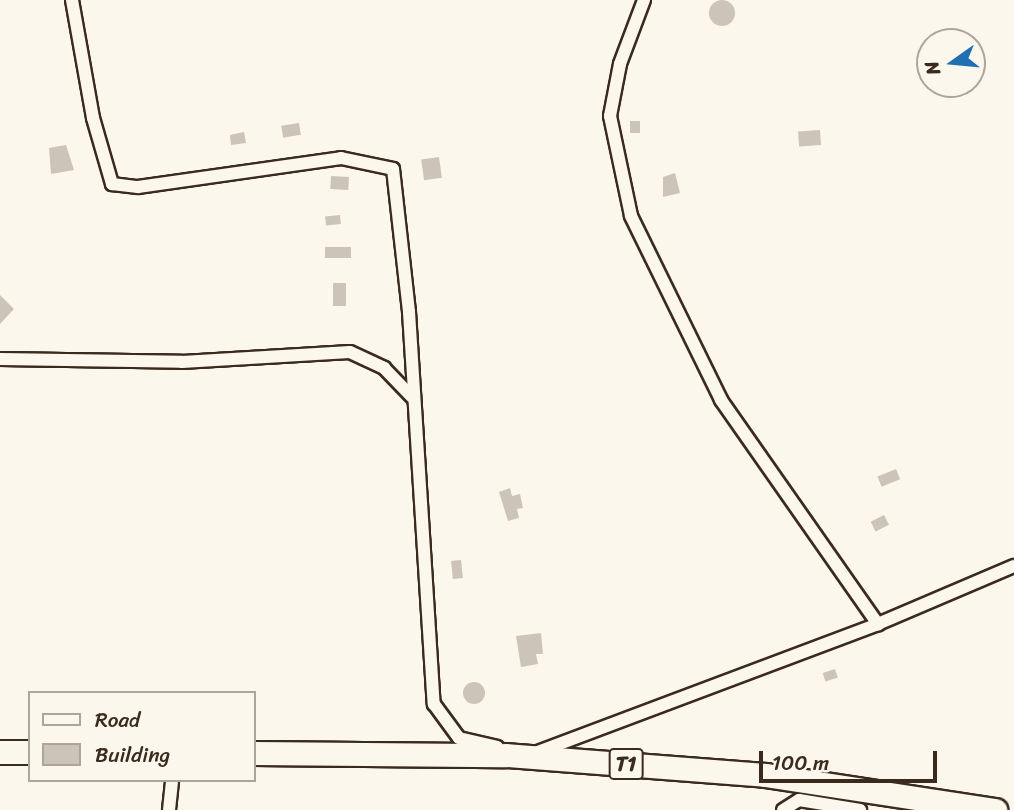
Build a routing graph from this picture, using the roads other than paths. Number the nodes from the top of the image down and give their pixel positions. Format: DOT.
graph roads {
  1 [pos="72,0"];
  2 [pos="644,0"];
  3 [pos="0,359"];
  4 [pos="412,397"];
  5 [pos="1014,566"];
  6 [pos="878,624"];
  7 [pos="551,747"];
  8 [pos="0,752"];
  9 [pos="28,752"];
  10 [pos="256,753"];
  11 [pos="525,757"];
  12 [pos="172,782"];
  13 [pos="169,810"];
  14 [pos="783,810"];
  15 [pos="860,810"];
  16 [pos="995,810"];
  1 -- 4 [label="street"];
  2 -- 6 [label="street"];
  3 -- 4 [label="street"];
  4 -- 7 [label="street"];
  5 -- 6 [label="street"];
  6 -- 7 [label="street"];
  7 -- 11 [label="street"];
  8 -- 9 [label="highway"];
  10 -- 11 [label="highway, T1"];
  11 -- 16 [label="highway, T1"];
  12 -- 13 [label="street"];
  14 -- 15 [label="street"];
}
